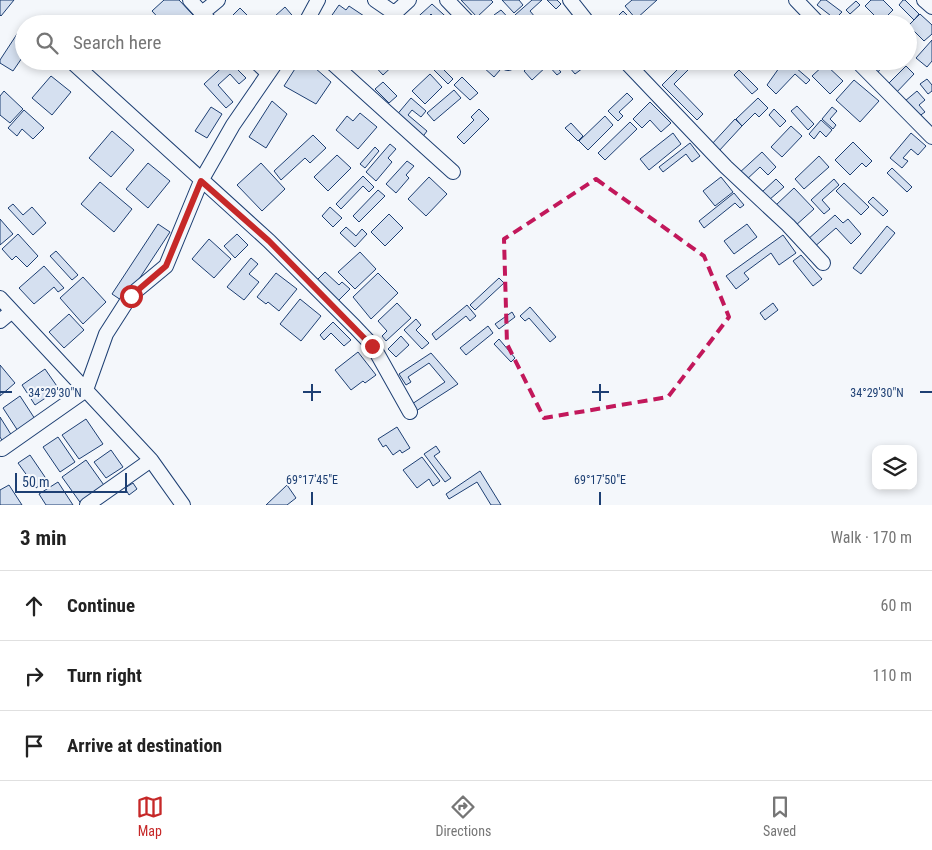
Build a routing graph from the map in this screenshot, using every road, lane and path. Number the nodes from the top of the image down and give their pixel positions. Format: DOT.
graph roads {
  1 [pos="190,0"];
  2 [pos="218,0"];
  3 [pos="318,0"];
  4 [pos="375,0"];
  5 [pos="410,0"];
  6 [pos="447,0"];
  7 [pos="570,0"];
  8 [pos="796,0"];
  9 [pos="924,0"];
  10 [pos="932,7"];
  11 [pos="201,14"];
  12 [pos="309,15"];
  13 [pos="461,15"];
  14 [pos="582,15"];
  15 [pos="811,15"];
  16 [pos="82,70"];
  17 [pos="265,70"];
  18 [pos="270,70"];
  19 [pos="340,70"];
  20 [pos="634,70"];
  21 [pos="866,70"];
  22 [pos="268,73"];
  23 [pos="932,137"];
  24 [pos="453,172"];
  25 [pos="201,181"];
  26 [pos="823,263"];
  27 [pos="0,298"];
  28 [pos="12,311"];
  29 [pos="0,321"];
  30 [pos="86,390"];
  31 [pos="410,412"];
  32 [pos="2,449"];
  33 [pos="151,460"];
  34 [pos="87,505"];
  35 [pos="183,505"];
  1 -- 11 [label="street"];
  2 -- 11 [label="street"];
  3 -- 12 [label="street"];
  4 -- 5 [label="street"];
  6 -- 13 [label="street"];
  7 -- 14 [label="street"];
  8 -- 15 [label="street"];
  9 -- 10 [label="street"];
  16 -- 25 [label="street"];
  17 -- 22 [label="street"];
  18 -- 22 [label="street"];
  19 -- 24 [label="street"];
  20 -- 26 [label="street"];
  21 -- 23 [label="street"];
  22 -- 25 [label="street"];
  25 -- 30 [label="street"];
  25 -- 31 [label="street"];
  27 -- 28 [label="street"];
  28 -- 29 [label="street"];
  28 -- 30 [label="street"];
  30 -- 32 [label="street"];
  30 -- 33 [label="street"];
  33 -- 34 [label="street"];
  33 -- 35 [label="street"];
}
